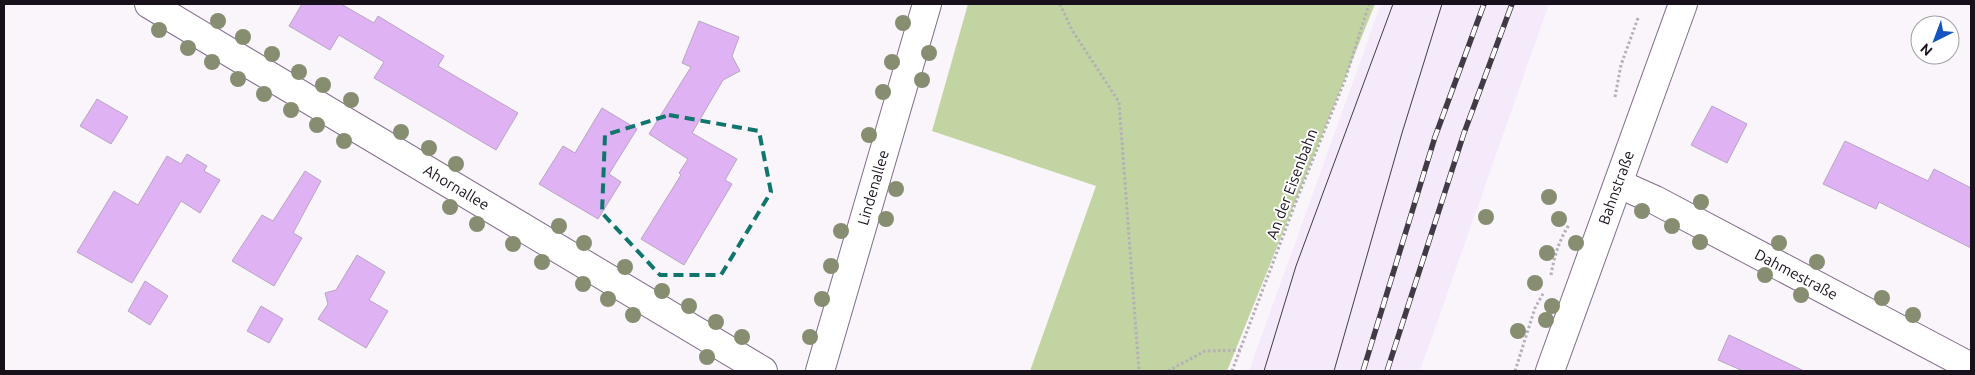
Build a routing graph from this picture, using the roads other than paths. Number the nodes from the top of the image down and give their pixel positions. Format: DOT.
graph roads {
  1 [pos="149,4"];
  2 [pos="927,4"];
  3 [pos="1683,4"];
  4 [pos="1619,184"];
  5 [pos="1971,366"];
  6 [pos="763,371"];
  7 [pos="820,371"];
  8 [pos="1550,371"];
  1 -- 6 [label="street, Ahornallee"];
  2 -- 7 [label="street, Lindenallee"];
  3 -- 4 [label="street, Bahnstraße"];
  4 -- 5 [label="street, Dahmestraße"];
  4 -- 8 [label="street, Bahnstraße"];
}
